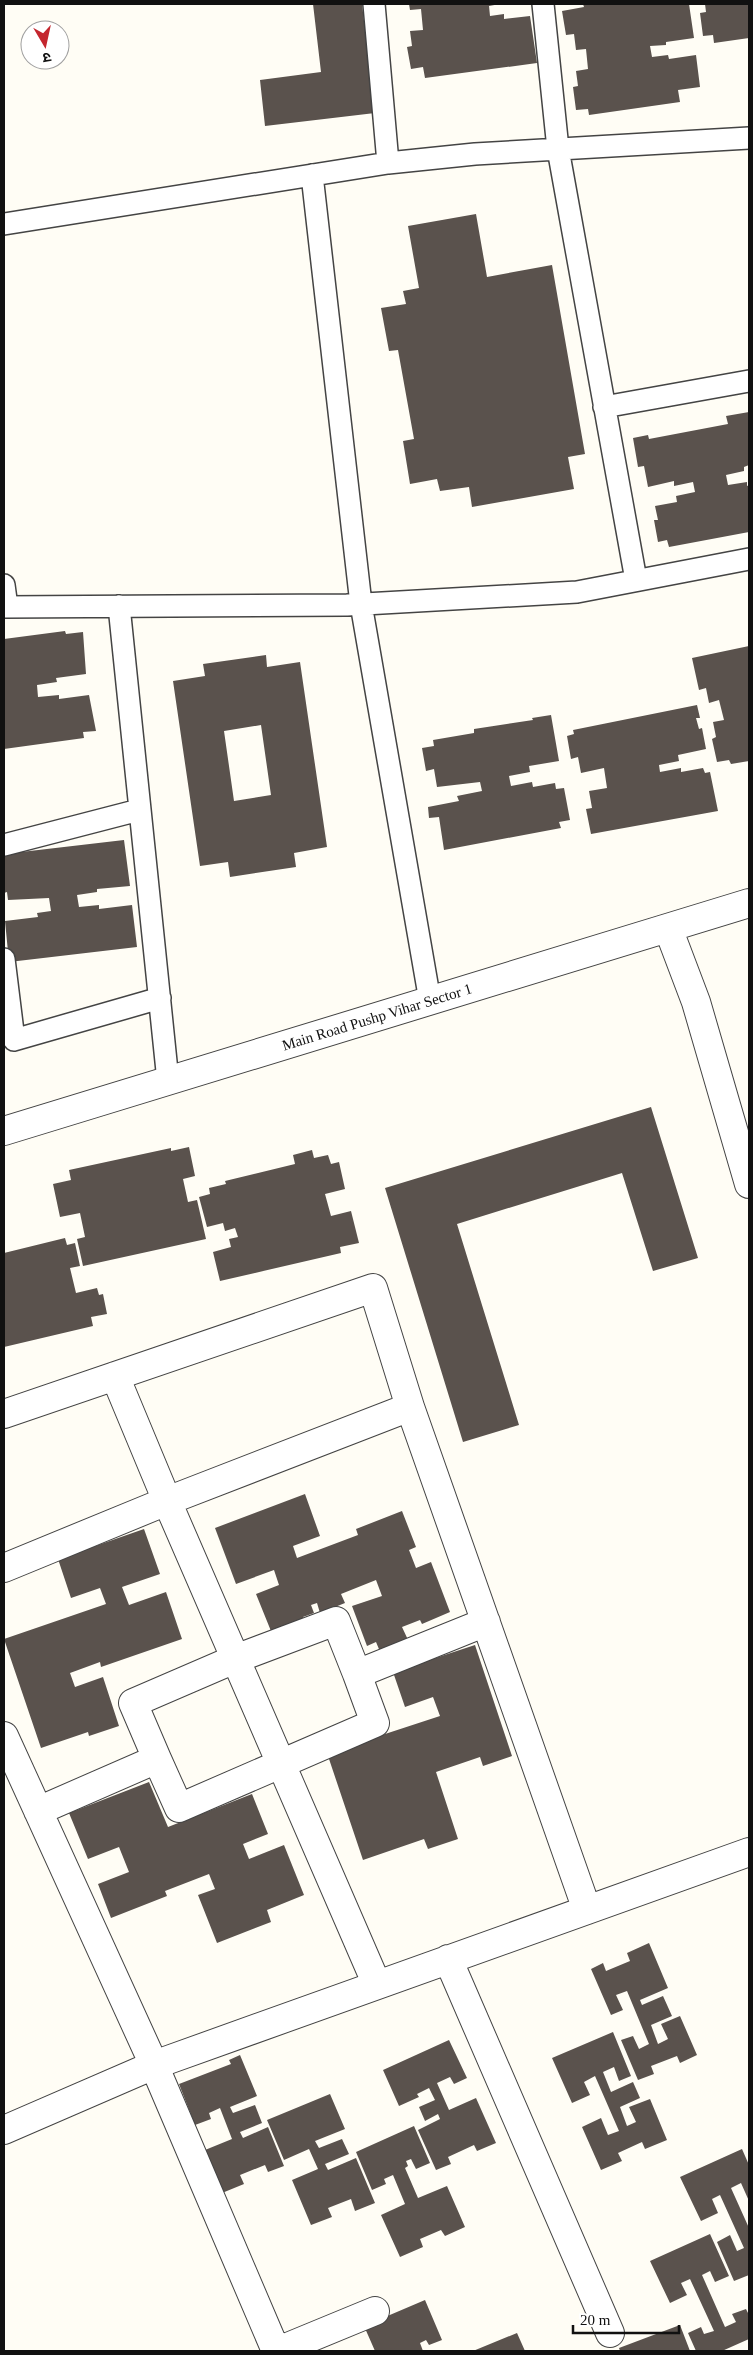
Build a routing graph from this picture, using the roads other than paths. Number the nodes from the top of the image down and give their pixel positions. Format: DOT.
graph roads {
  1 [pos="374,4"];
  2 [pos="543,4"];
  3 [pos="749,138"];
  4 [pos="558,149"];
  5 [pos="388,163"];
  6 [pos="312,175"];
  7 [pos="4,224"];
  8 [pos="749,381"];
  9 [pos="604,407"];
  10 [pos="749,559"];
  11 [pos="636,580"];
  12 [pos="4,585"];
  13 [pos="361,604"];
  14 [pos="119,606"];
  15 [pos="5,607"];
  16 [pos="139,810"];
  17 [pos="4,845"];
  18 [pos="749,903"];
  19 [pos="668,928"];
  20 [pos="4,959"];
  21 [pos="160,998"];
  22 [pos="430,1001"];
  23 [pos="9,1042"];
  24 [pos="168,1081"];
  25 [pos="4,1131"];
  26 [pos="749,1184"];
  27 [pos="115,1376"];
  28 [pos="410,1407"];
  29 [pos="4,1414"];
  30 [pos="167,1501"];
  31 [pos="4,1568"];
  32 [pos="486,1622"];
  33 [pos="235,1659"];
  34 [pos="357,1674"];
  35 [pos="4,1736"];
  36 [pos="157,1758"];
  37 [pos="281,1765"];
  38 [pos="38,1812"];
  39 [pos="749,1852"];
  40 [pos="588,1910"];
  41 [pos="448,1959"];
  42 [pos="377,1985"];
  43 [pos="154,2065"];
  44 [pos="4,2130"];
  45 [pos="375,2311"];
  46 [pos="610,2333"];
  47 [pos="277,2351"];
  1 -- 5 [label="lane"];
  2 -- 4 [label="lane"];
  3 -- 4 [label="lane"];
  4 -- 5 [label="lane"];
  4 -- 9 [label="lane"];
  5 -- 6 [label="lane"];
  6 -- 7 [label="lane"];
  6 -- 13 [label="lane"];
  8 -- 9 [label="lane"];
  9 -- 11 [label="lane"];
  10 -- 11 [label="lane"];
  11 -- 13 [label="lane"];
  12 -- 15 [label="lane"];
  13 -- 14 [label="lane"];
  13 -- 22 [label="lane"];
  14 -- 15 [label="lane"];
  14 -- 16 [label="lane"];
  16 -- 17 [label="lane"];
  16 -- 21 [label="lane"];
  18 -- 19 [label="street, Main Road Pushp Vihar Sector 1"];
  19 -- 22 [label="street, Main Road Pushp Vihar Sector 1"];
  19 -- 26 [label="street"];
  20 -- 23 [label="lane"];
  21 -- 23 [label="lane"];
  21 -- 24 [label="lane"];
  22 -- 24 [label="street, Main Road Pushp Vihar Sector 1"];
  24 -- 25 [label="street, Main Road Pushp Vihar Sector 1"];
  27 -- 28 [label="street"];
  27 -- 29 [label="street"];
  27 -- 30 [label="street"];
  28 -- 30 [label="street"];
  28 -- 32 [label="street"];
  30 -- 31 [label="street"];
  30 -- 33 [label="street"];
  32 -- 34 [label="street"];
  32 -- 40 [label="street"];
  33 -- 34 [label="street"];
  33 -- 36 [label="street"];
  33 -- 37 [label="street"];
  34 -- 37 [label="street"];
  35 -- 38 [label="street"];
  36 -- 37 [label="street"];
  36 -- 38 [label="street"];
  37 -- 42 [label="street"];
  38 -- 43 [label="street"];
  39 -- 40 [label="street"];
  40 -- 41 [label="street"];
  41 -- 42 [label="street"];
  41 -- 46 [label="street"];
  42 -- 43 [label="street"];
  43 -- 44 [label="street"];
  43 -- 47 [label="street"];
  45 -- 47 [label="street"];
}
